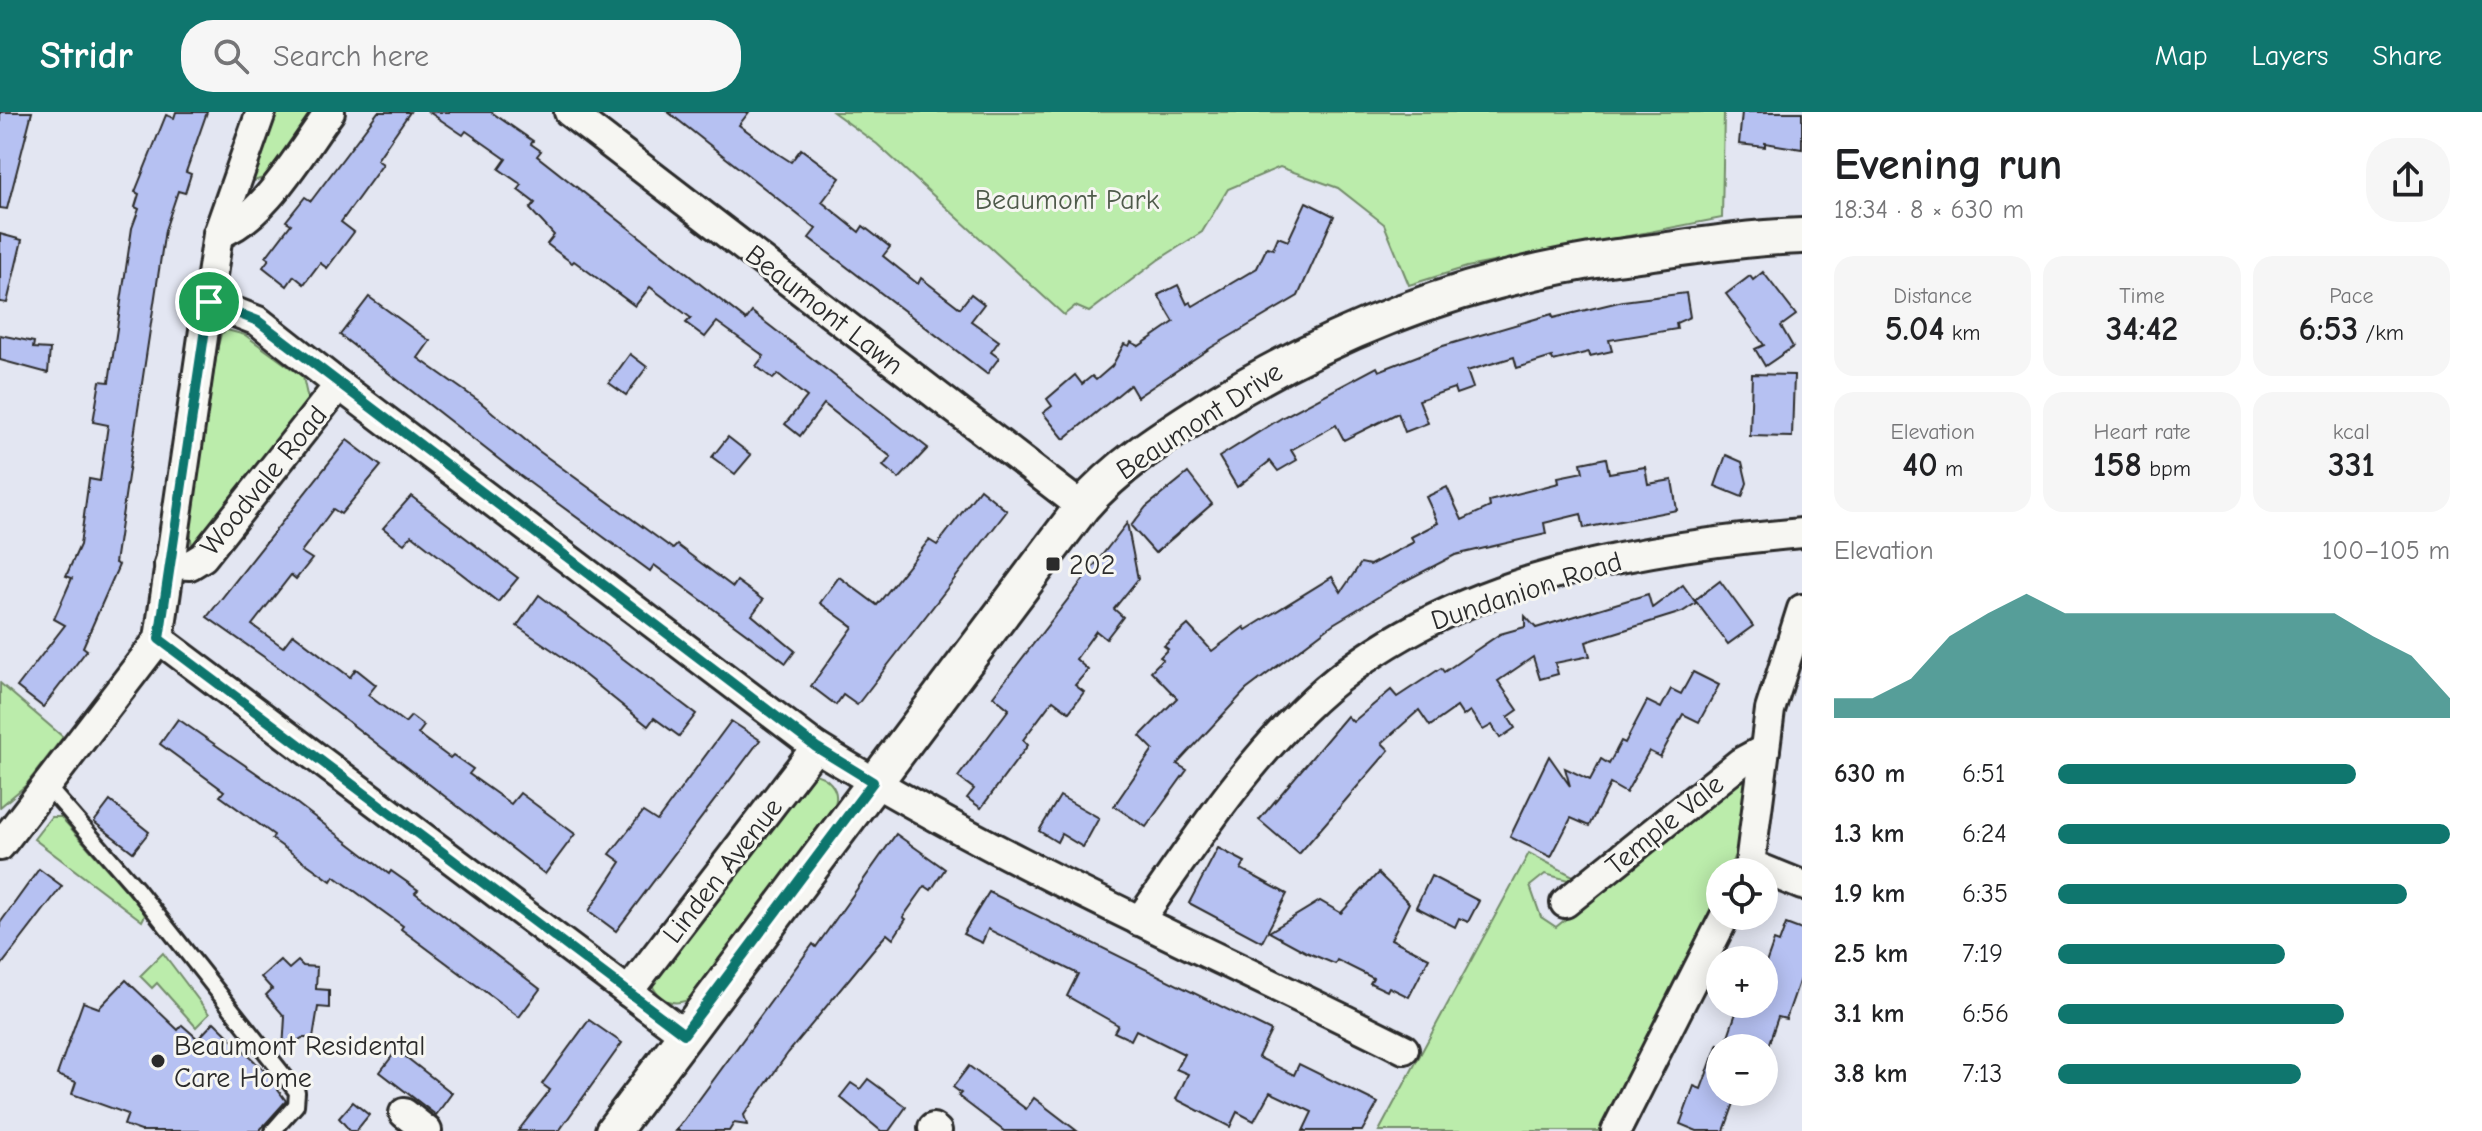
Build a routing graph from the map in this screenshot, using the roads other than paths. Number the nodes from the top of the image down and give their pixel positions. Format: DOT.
graph roads {
  1 [pos="261,112"];
  2 [pos="330,112"];
  3 [pos="569,112"];
  4 [pos="218,234"];
  5 [pos="1802,236"];
  6 [pos="209,302"];
  7 [pos="339,385"];
  8 [pos="1082,507"];
  9 [pos="1802,533"];
  10 [pos="169,564"];
  11 [pos="1802,609"];
  12 [pos="159,639"];
  13 [pos="816,747"];
  14 [pos="1765,749"];
  15 [pos="873,782"];
  16 [pos="47,786"];
  17 [pos="0,846"];
  18 [pos="1749,858"];
  19 [pos="1778,877"];
  20 [pos="1802,885"];
  21 [pos="1565,903"];
  22 [pos="1139,921"];
  23 [pos="1718,930"];
  24 [pos="628,992"];
  25 [pos="684,1034"];
  26 [pos="1404,1049"];
  27 [pos="404,1113"];
  28 [pos="273,1131"];
  29 [pos="427,1131"];
  30 [pos="613,1131"];
  31 [pos="1616,1131"];
  1 -- 4 [label="street, Woodvale Road"];
  2 -- 4 [label="street"];
  3 -- 8 [label="street, Beaumont Lawn"];
  4 -- 6 [label="street, Woodvale Road"];
  5 -- 8 [label="street, Beaumont Drive"];
  6 -- 7 [label="street, Woodvale Road"];
  6 -- 10 [label="street, Woodvale Road"];
  7 -- 10 [label="street, Woodvale Road"];
  7 -- 13 [label="street"];
  8 -- 15 [label="street, Beaumont Drive"];
  9 -- 22 [label="street, Dundanion Road"];
  10 -- 12 [label="street, Woodvale Road"];
  11 -- 14 [label="street, Temple Vale"];
  12 -- 16 [label="street, Woodvale Road"];
  12 -- 24 [label="street"];
  13 -- 15 [label="street"];
  13 -- 24 [label="street, Linden Avenue"];
  14 -- 18 [label="street, Temple Vale"];
  14 -- 21 [label="street, Temple Vale"];
  15 -- 22 [label="street"];
  15 -- 25 [label="street, Beaumont Drive"];
  16 -- 17 [label="street, Woodvale Road"];
  16 -- 28 [label="lane"];
  19 -- 20 [label="street, Temple Vale"];
  22 -- 26 [label="street"];
  23 -- 31 [label="street"];
  24 -- 25 [label="street"];
  25 -- 30 [label="street, Beaumont Drive"];
  27 -- 29 [label="street"];
}
